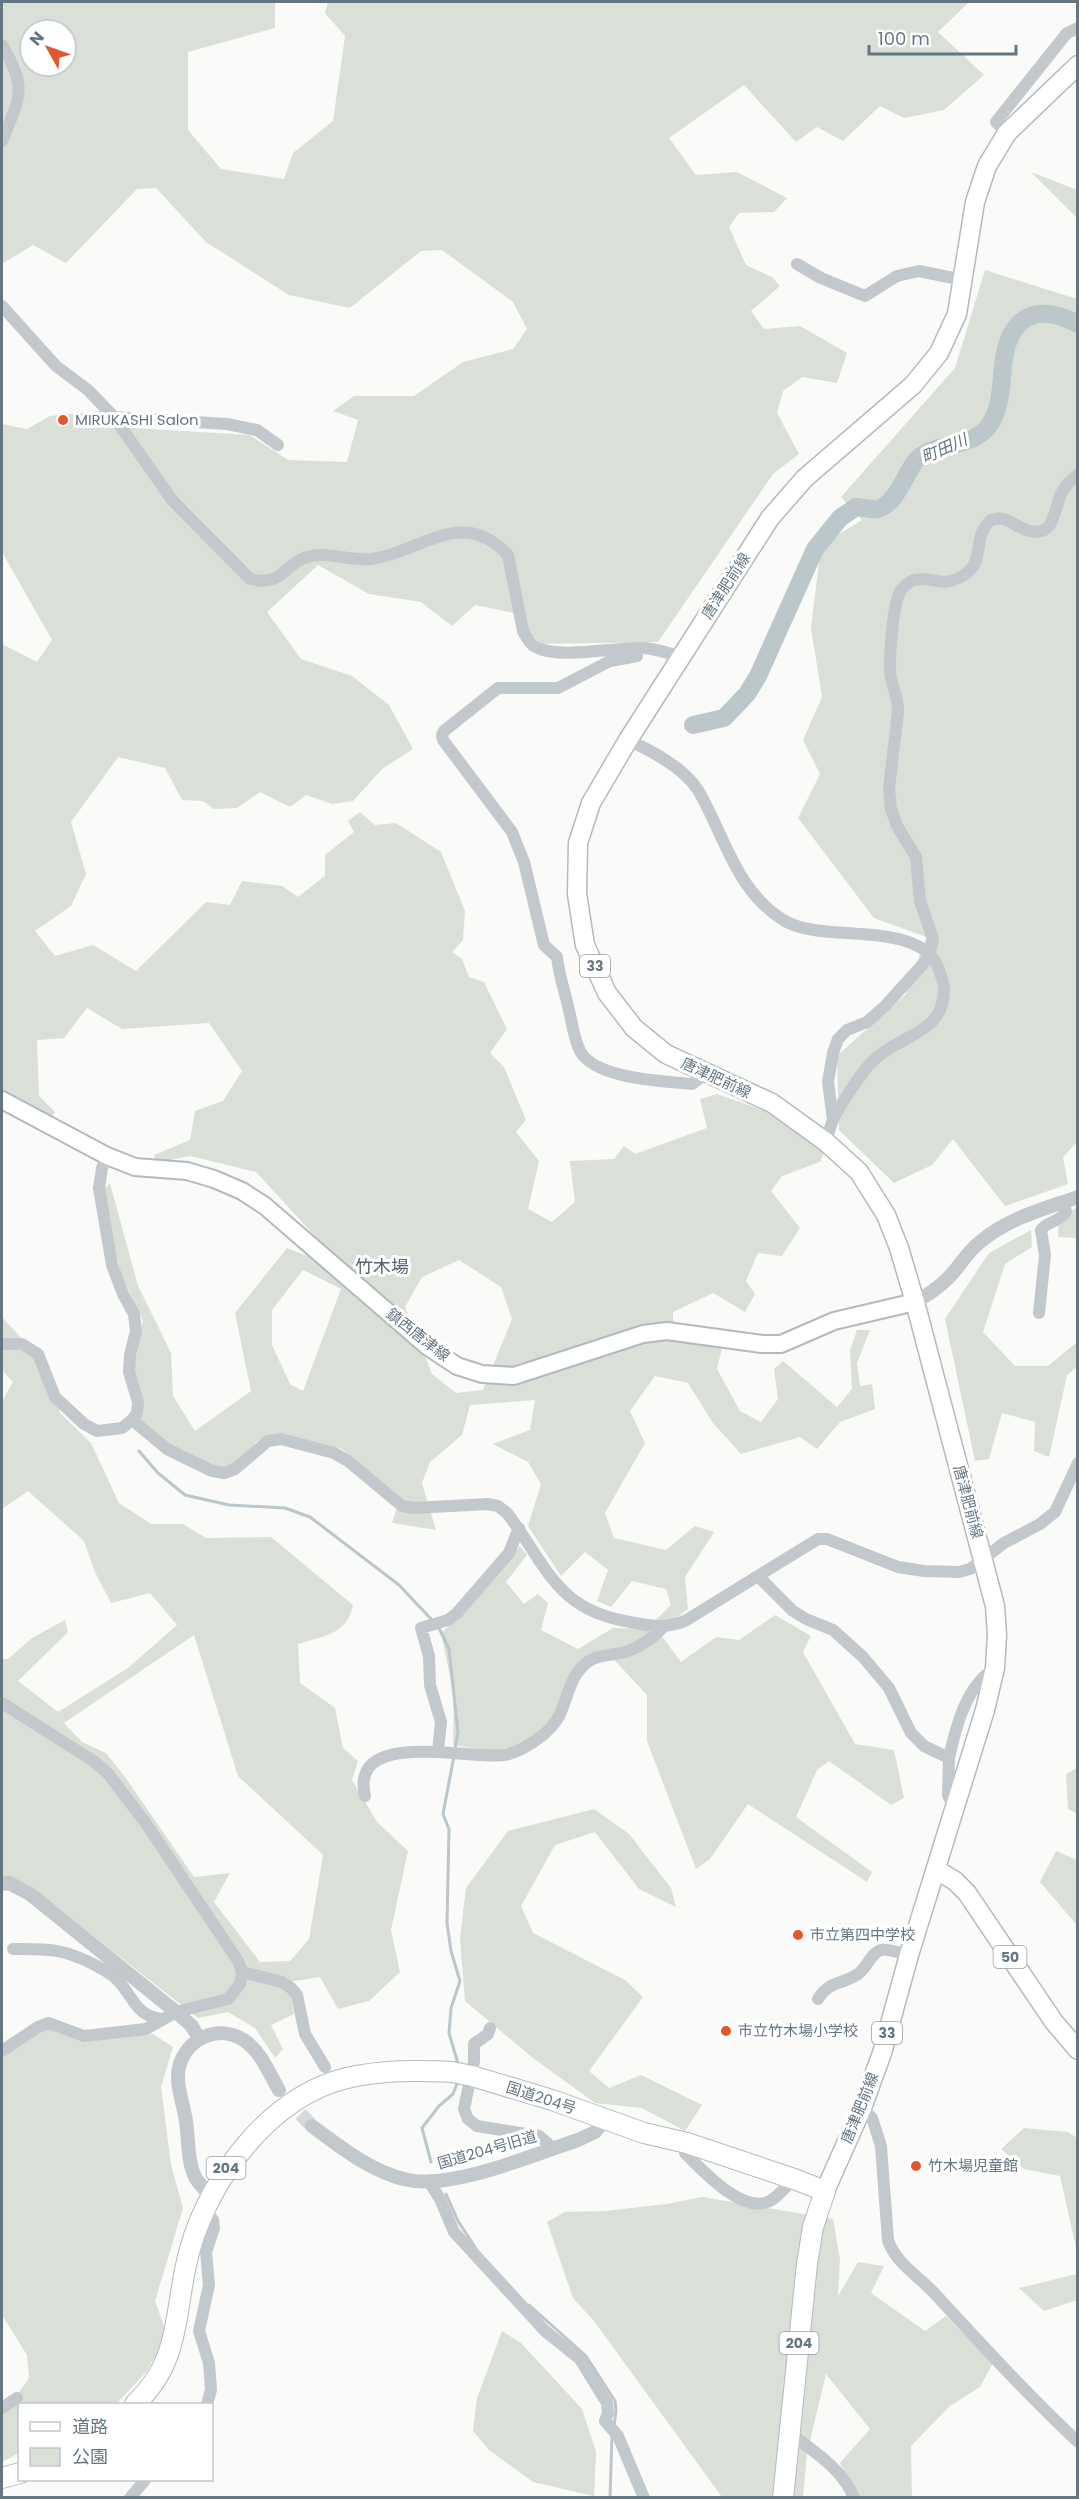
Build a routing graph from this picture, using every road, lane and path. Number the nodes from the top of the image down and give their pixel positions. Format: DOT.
graph roads {
  1 [pos="1077,28"];
  2 [pos="2,45"];
  3 [pos="1077,65"];
  4 [pos="1007,133"];
  5 [pos="2,141"];
  6 [pos="796,264"];
  7 [pos="963,280"];
  8 [pos="2,306"];
  9 [pos="114,417"];
  10 [pos="278,445"];
  11 [pos="1077,474"];
  12 [pos="673,654"];
  13 [pos="628,740"];
  14 [pos="930,953"];
  15 [pos="707,1073"];
  16 [pos="2,1100"];
  17 [pos="833,1120"];
  18 [pos="826,1142"];
  19 [pos="107,1156"];
  20 [pos="1077,1197"];
  21 [pos="1064,1202"];
  22 [pos="915,1302"];
  23 [pos="1039,1312"];
  24 [pos="2,1344"];
  25 [pos="132,1420"];
  26 [pos="1077,1463"];
  27 [pos="519,1528"];
  28 [pos="982,1558"];
  29 [pos="757,1578"];
  30 [pos="662,1628"];
  31 [pos="995,1668"];
  32 [pos="2,1703"];
  33 [pos="442,1752"];
  34 [pos="949,1758"];
  35 [pos="366,1796"];
  36 [pos="956,1810"];
  37 [pos="937,1870"];
  38 [pos="2,1884"];
  39 [pos="13,1949"];
  40 [pos="909,1955"];
  41 [pos="242,1972"];
  42 [pos="818,1999"];
  43 [pos="176,2012"];
  44 [pos="163,2019"];
  45 [pos="490,2028"];
  46 [pos="199,2038"];
  47 [pos="1077,2050"];
  48 [pos="2,2051"];
  49 [pos="325,2067"];
  50 [pos="279,2090"];
  51 [pos="862,2108"];
  52 [pos="605,2119"];
  53 [pos="312,2126"];
  54 [pos="687,2143"];
  55 [pos="552,2148"];
  56 [pos="794,2179"];
  57 [pos="430,2183"];
  58 [pos="825,2192"];
  59 [pos="207,2202"];
  60 [pos="17,2398"];
  61 [pos="136,2403"];
  62 [pos="207,2403"];
  63 [pos="2,2409"];
  64 [pos="790,2433"];
  65 [pos="1077,2442"];
  66 [pos="18,2474"];
  67 [pos="2,2478"];
  68 [pos="144,2481"];
  69 [pos="130,2498"];
  70 [pos="644,2498"];
  71 [pos="783,2498"];
  72 [pos="854,2498"];
  1 -- 4 [label="street"];
  2 -- 5 [label="street"];
  3 -- 4 [label="main road, 唐津肥前線 / 33"];
  4 -- 7 [label="main road, 唐津肥前線 / 33"];
  6 -- 7 [label="street"];
  7 -- 12 [label="main road, 唐津肥前線 / 33"];
  8 -- 9 [label="street"];
  9 -- 10 [label="street"];
  9 -- 12 [label="street"];
  11 -- 14 [label="street"];
  12 -- 13 [label="main road, 唐津肥前線 / 33"];
  12 -- 15 [label="street"];
  13 -- 14 [label="street"];
  13 -- 15 [label="main road, 唐津肥前線 / 33"];
  14 -- 17 [label="street"];
  14 -- 17 [label="street"];
  15 -- 18 [label="main road, 唐津肥前線 / 33"];
  16 -- 19 [label="main road, 鎮西唐津線"];
  17 -- 18 [label="street"];
  18 -- 22 [label="main road, 唐津肥前線 / 33"];
  19 -- 22 [label="main road, 鎮西唐津線"];
  19 -- 25 [label="street"];
  20 -- 21 [label="street"];
  21 -- 22 [label="street"];
  21 -- 23 [label="street"];
  22 -- 28 [label="main road, 唐津肥前線 / 33"];
  24 -- 25 [label="street"];
  25 -- 27 [label="street"];
  26 -- 28 [label="street"];
  27 -- 30 [label="street"];
  27 -- 33 [label="street"];
  28 -- 29 [label="street"];
  28 -- 31 [label="main road, 唐津肥前線 / 33"];
  29 -- 30 [label="street"];
  29 -- 34 [label="street"];
  30 -- 33 [label="street"];
  31 -- 34 [label="street"];
  31 -- 36 [label="main road, 唐津肥前線 / 33"];
  32 -- 41 [label="street"];
  33 -- 35 [label="street"];
  34 -- 36 [label="street"];
  36 -- 37 [label="main road, 唐津肥前線 / 33"];
  37 -- 40 [label="main road, 唐津肥前線 / 33"];
  37 -- 47 [label="main road, 50"];
  38 -- 43 [label="street"];
  39 -- 44 [label="street"];
  40 -- 42 [label="street"];
  40 -- 51 [label="main road, 唐津肥前線 / 33"];
  41 -- 43 [label="street"];
  41 -- 49 [label="street"];
  43 -- 44 [label="street"];
  43 -- 46 [label="street"];
  44 -- 48 [label="street"];
  45 -- 55 [label="street"];
  46 -- 50 [label="street"];
  46 -- 59 [label="street"];
  51 -- 58 [label="main road, 唐津肥前線 / 33"];
  51 -- 65 [label="street"];
  52 -- 54 [label="highway, 国道204号 / 204"];
  52 -- 55 [label="street, 国道204号旧道"];
  52 -- 59 [label="highway, 国道204号 / 204, bridge"];
  53 -- 57 [label="street, 国道204号旧道"];
  54 -- 56 [label="highway, 国道204号 / 204"];
  54 -- 56 [label="street"];
  55 -- 57 [label="street, 国道204号旧道"];
  56 -- 58 [label="highway, 国道204号 / 204"];
  57 -- 70 [label="street"];
  58 -- 64 [label="highway, 204"];
  59 -- 61 [label="highway, 国道204号 / 204"];
  59 -- 62 [label="street"];
  60 -- 63 [label="street"];
  64 -- 71 [label="highway, 204"];
  64 -- 72 [label="street"];
  66 -- 67 [label="highway"];
  68 -- 69 [label="street"];
}
